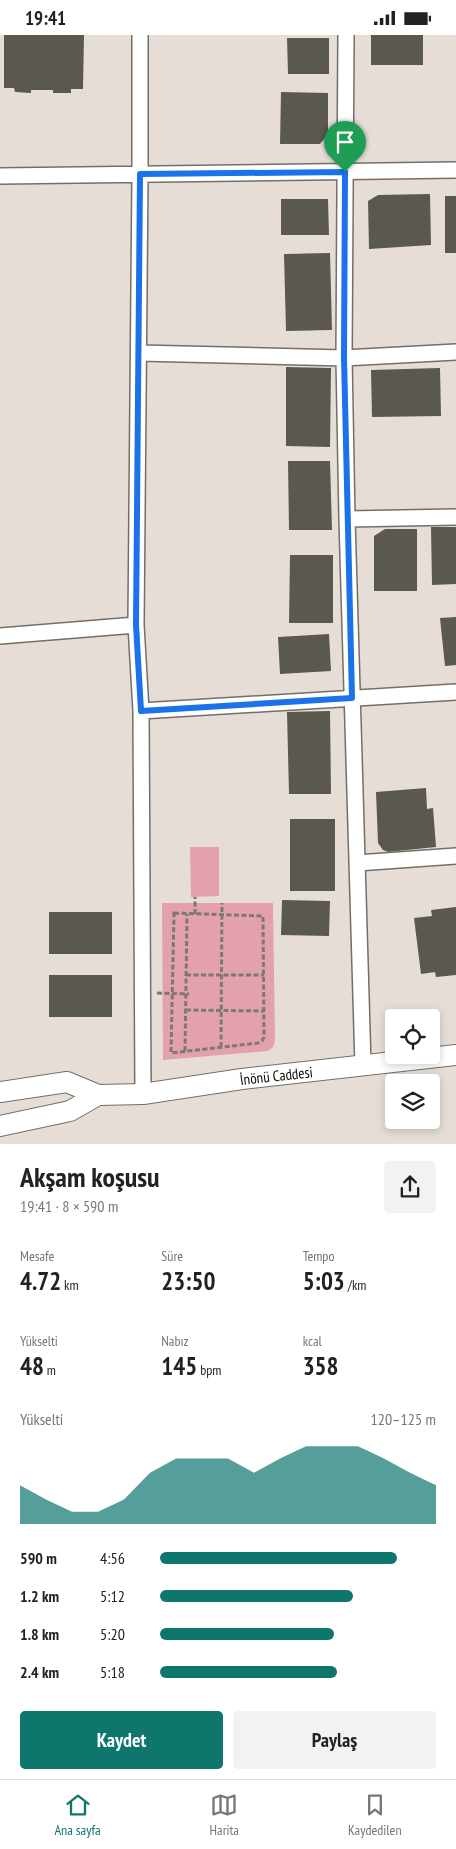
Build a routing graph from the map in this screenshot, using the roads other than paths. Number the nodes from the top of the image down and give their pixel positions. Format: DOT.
graph roads {
  1 [pos="140,35"];
  2 [pos="346,35"];
  3 [pos="456,170"];
  4 [pos="345,172"];
  5 [pos="140,174"];
  6 [pos="0,176"];
  7 [pos="456,351"];
  8 [pos="139,353"];
  9 [pos="344,358"];
  10 [pos="456,517"];
  11 [pos="347,519"];
  12 [pos="136,625"];
  13 [pos="0,636"];
  14 [pos="456,692"];
  15 [pos="352,698"];
  16 [pos="141,711"];
  17 [pos="456,855"];
  18 [pos="357,863"];
  19 [pos="456,1055"];
  20 [pos="363,1065"];
  21 [pos="0,1092"];
  22 [pos="98,1095"];
  23 [pos="142,1095"];
  24 [pos="0,1126"];
  1 -- 5 [label="street"];
  2 -- 4 [label="street"];
  3 -- 4 [label="street"];
  4 -- 5 [label="street"];
  4 -- 9 [label="street"];
  5 -- 6 [label="street"];
  5 -- 8 [label="street"];
  7 -- 9 [label="street"];
  8 -- 9 [label="street"];
  8 -- 12 [label="street"];
  9 -- 11 [label="street"];
  10 -- 11 [label="street"];
  11 -- 15 [label="street"];
  12 -- 13 [label="street"];
  12 -- 16 [label="street"];
  14 -- 15 [label="street"];
  15 -- 16 [label="street"];
  15 -- 18 [label="street"];
  16 -- 23 [label="street"];
  17 -- 18 [label="street"];
  18 -- 20 [label="street"];
  19 -- 20 [label="main road, İnönü Caddesi"];
  20 -- 23 [label="main road, İnönü Caddesi"];
  21 -- 22 [label="main road, İnönü Caddesi"];
  22 -- 23 [label="main road, İnönü Caddesi"];
  22 -- 24 [label="main road, İnönü Caddesi"];
}
